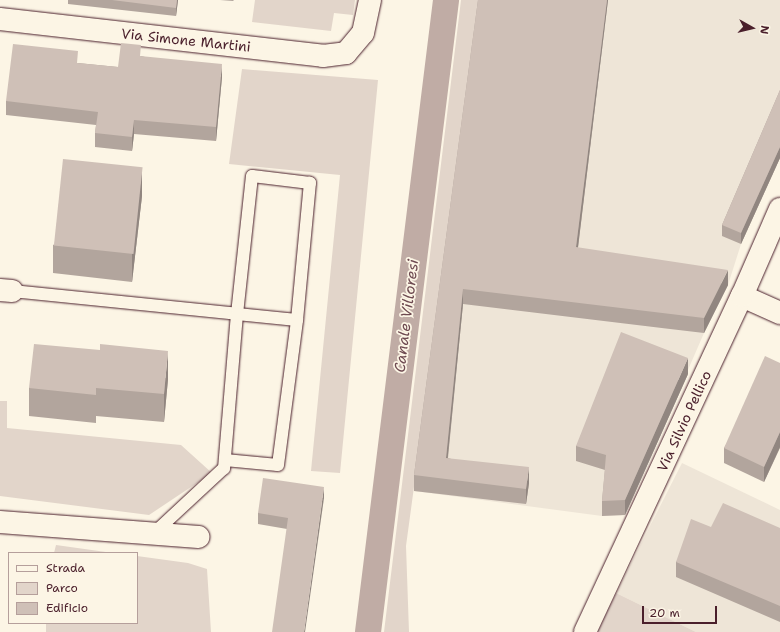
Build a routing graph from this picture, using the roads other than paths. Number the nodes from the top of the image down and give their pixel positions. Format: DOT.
graph roads {
  1 [pos="370,0"];
  2 [pos="0,19"];
  3 [pos="780,209"];
  4 [pos="6,291"];
  5 [pos="742,296"];
  6 [pos="780,313"];
  7 [pos="237,314"];
  8 [pos="297,320"];
  9 [pos="224,460"];
  10 [pos="0,522"];
  11 [pos="152,535"];
  12 [pos="198,536"];
  13 [pos="585,632"];
  1 -- 2 [label="street, Via Simone Martini"];
  3 -- 5 [label="street, Via Silvio Pellico"];
  4 -- 7 [label="lane"];
  5 -- 6 [label="street"];
  5 -- 13 [label="street, Via Silvio Pellico"];
  7 -- 8 [label="lane"];
  7 -- 8 [label="lane"];
  7 -- 9 [label="lane"];
  8 -- 9 [label="lane"];
  9 -- 11 [label="lane"];
  10 -- 11 [label="street"];
  11 -- 12 [label="street"];
}
